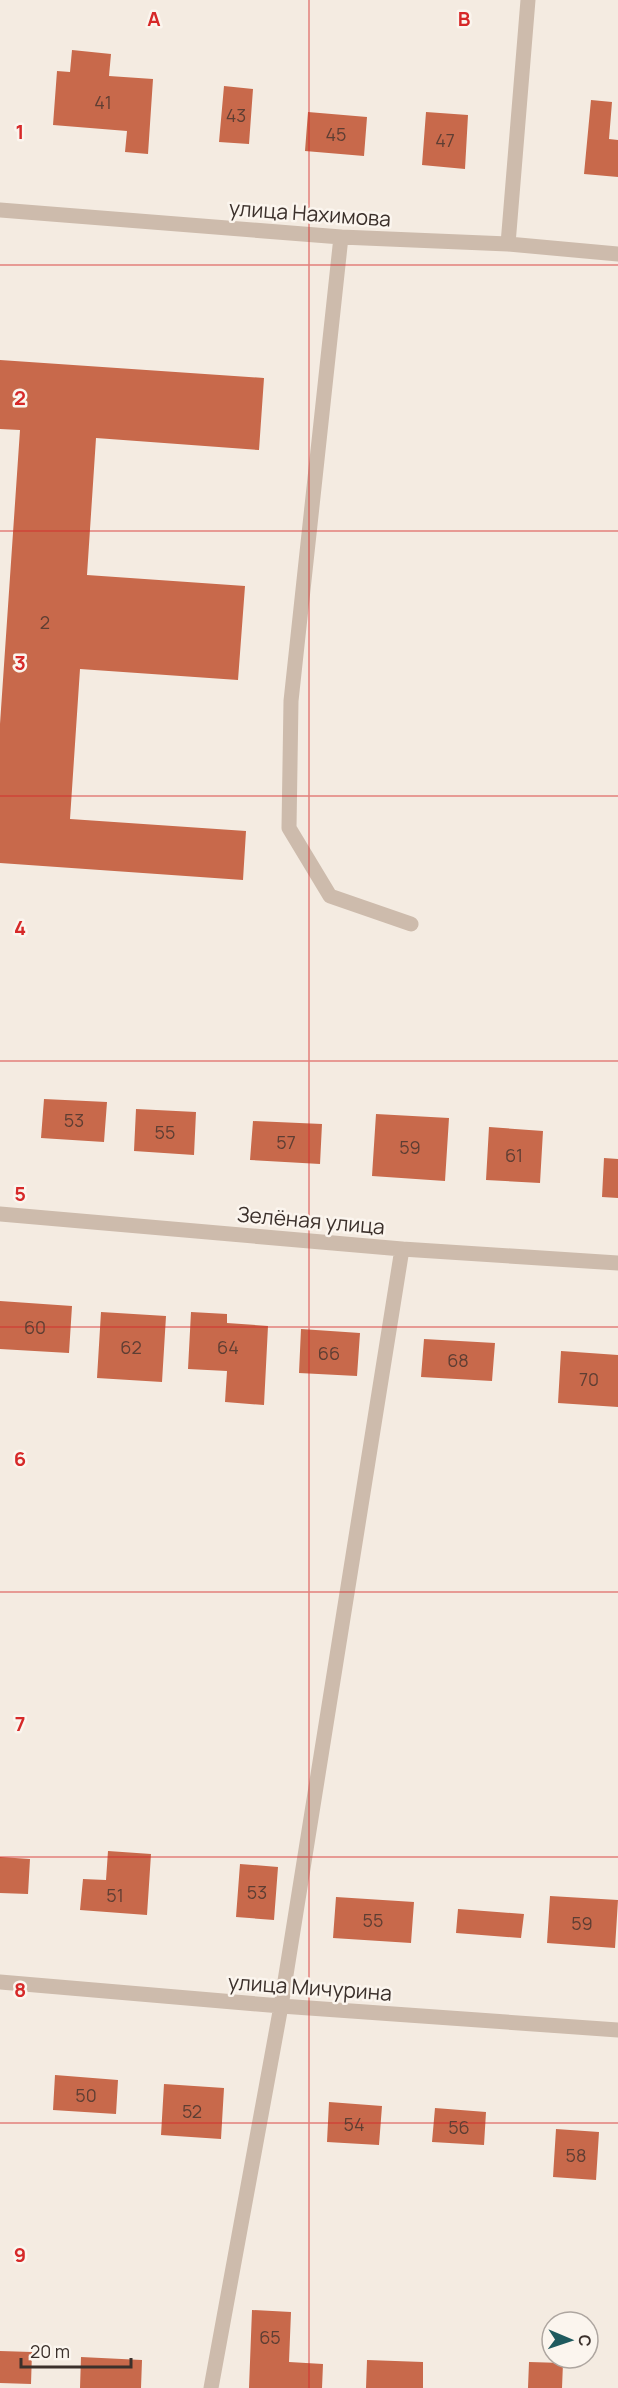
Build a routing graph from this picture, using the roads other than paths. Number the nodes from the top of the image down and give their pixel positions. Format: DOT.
graph roads {
  1 [pos="528,0"];
  2 [pos="0,210"];
  3 [pos="340,237"];
  4 [pos="508,244"];
  5 [pos="618,254"];
  6 [pos="411,924"];
  7 [pos="0,1214"];
  8 [pos="402,1249"];
  9 [pos="618,1263"];
  10 [pos="0,1982"];
  11 [pos="281,2006"];
  12 [pos="618,2030"];
  13 [pos="211,2388"];
  1 -- 4 [label="street"];
  2 -- 3 [label="street, улица Нахимова"];
  3 -- 4 [label="street, улица Нахимова"];
  3 -- 6 [label="street"];
  4 -- 5 [label="street, улица Нахимова"];
  7 -- 8 [label="street, Зелёная улица"];
  8 -- 9 [label="street, Зелёная улица"];
  8 -- 11 [label="street"];
  10 -- 11 [label="street, улица Мичурина"];
  11 -- 12 [label="street, улица Мичурина"];
  11 -- 13 [label="street"];
}
